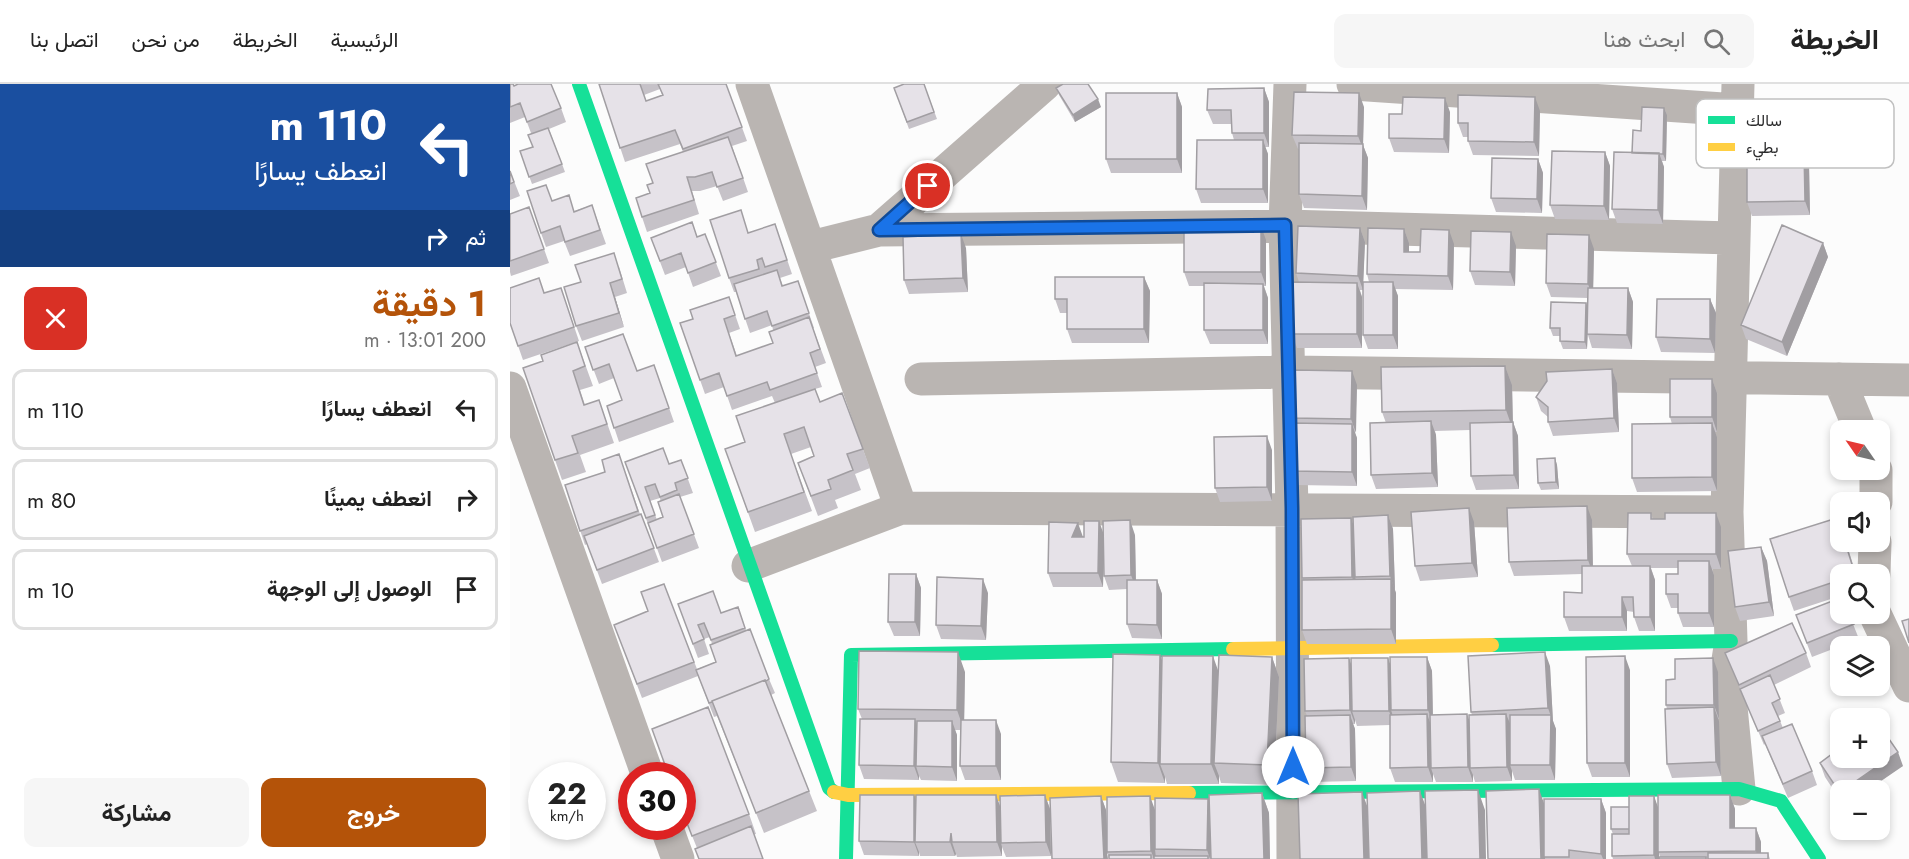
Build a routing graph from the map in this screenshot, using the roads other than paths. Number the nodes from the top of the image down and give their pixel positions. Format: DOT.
graph roads {
  1 [pos="579,84"];
  2 [pos="752,84"];
  3 [pos="1045,84"];
  4 [pos="1290,84"];
  5 [pos="1353,84"];
  6 [pos="1738,97"];
  7 [pos="1735,168"];
  8 [pos="1285,225"];
  9 [pos="879,230"];
  10 [pos="1733,238"];
  11 [pos="811,248"];
  12 [pos="1289,372"];
  13 [pos="1730,376"];
  14 [pos="921,379"];
  15 [pos="1839,379"];
  16 [pos="1909,380"];
  17 [pos="510,388"];
  18 [pos="1856,420"];
  19 [pos="901,508"];
  20 [pos="1292,508"];
  21 [pos="1727,512"];
  22 [pos="748,566"];
  23 [pos="1880,624"];
  24 [pos="1731,641"];
  25 [pos="1292,648"];
  26 [pos="1909,686"];
  27 [pos="643,762"];
  28 [pos="1739,789"];
  29 [pos="1293,791"];
  30 [pos="848,795"];
  31 [pos="671,840"];
  32 [pos="678,859"];
  33 [pos="846,859"];
  34 [pos="1293,859"];
  35 [pos="1818,859"];
  1 -- 22 [label="street"];
  2 -- 11 [label="street"];
  3 -- 9 [label="street"];
  4 -- 8 [label="street"];
  5 -- 6 [label="street"];
  7 -- 10 [label="street"];
  8 -- 9 [label="street"];
  8 -- 10 [label="street"];
  8 -- 12 [label="street"];
  9 -- 11 [label="street"];
  10 -- 13 [label="street"];
  11 -- 19 [label="street"];
  12 -- 13 [label="street"];
  12 -- 14 [label="street"];
  12 -- 20 [label="street"];
  13 -- 15 [label="street"];
  13 -- 21 [label="street"];
  15 -- 16 [label="street"];
  15 -- 18 [label="street"];
  17 -- 27 [label="street"];
  19 -- 20 [label="street"];
  19 -- 22 [label="street"];
  20 -- 21 [label="street"];
  20 -- 25 [label="street"];
  21 -- 24 [label="street"];
  22 -- 30 [label="street"];
  23 -- 26 [label="street"];
  24 -- 25 [label="street"];
  24 -- 28 [label="street"];
  25 -- 29 [label="street"];
  25 -- 30 [label="street"];
  28 -- 29 [label="street"];
  28 -- 35 [label="street"];
  29 -- 30 [label="street"];
  29 -- 34 [label="street"];
  30 -- 33 [label="street"];
  31 -- 32 [label="street"];
}
